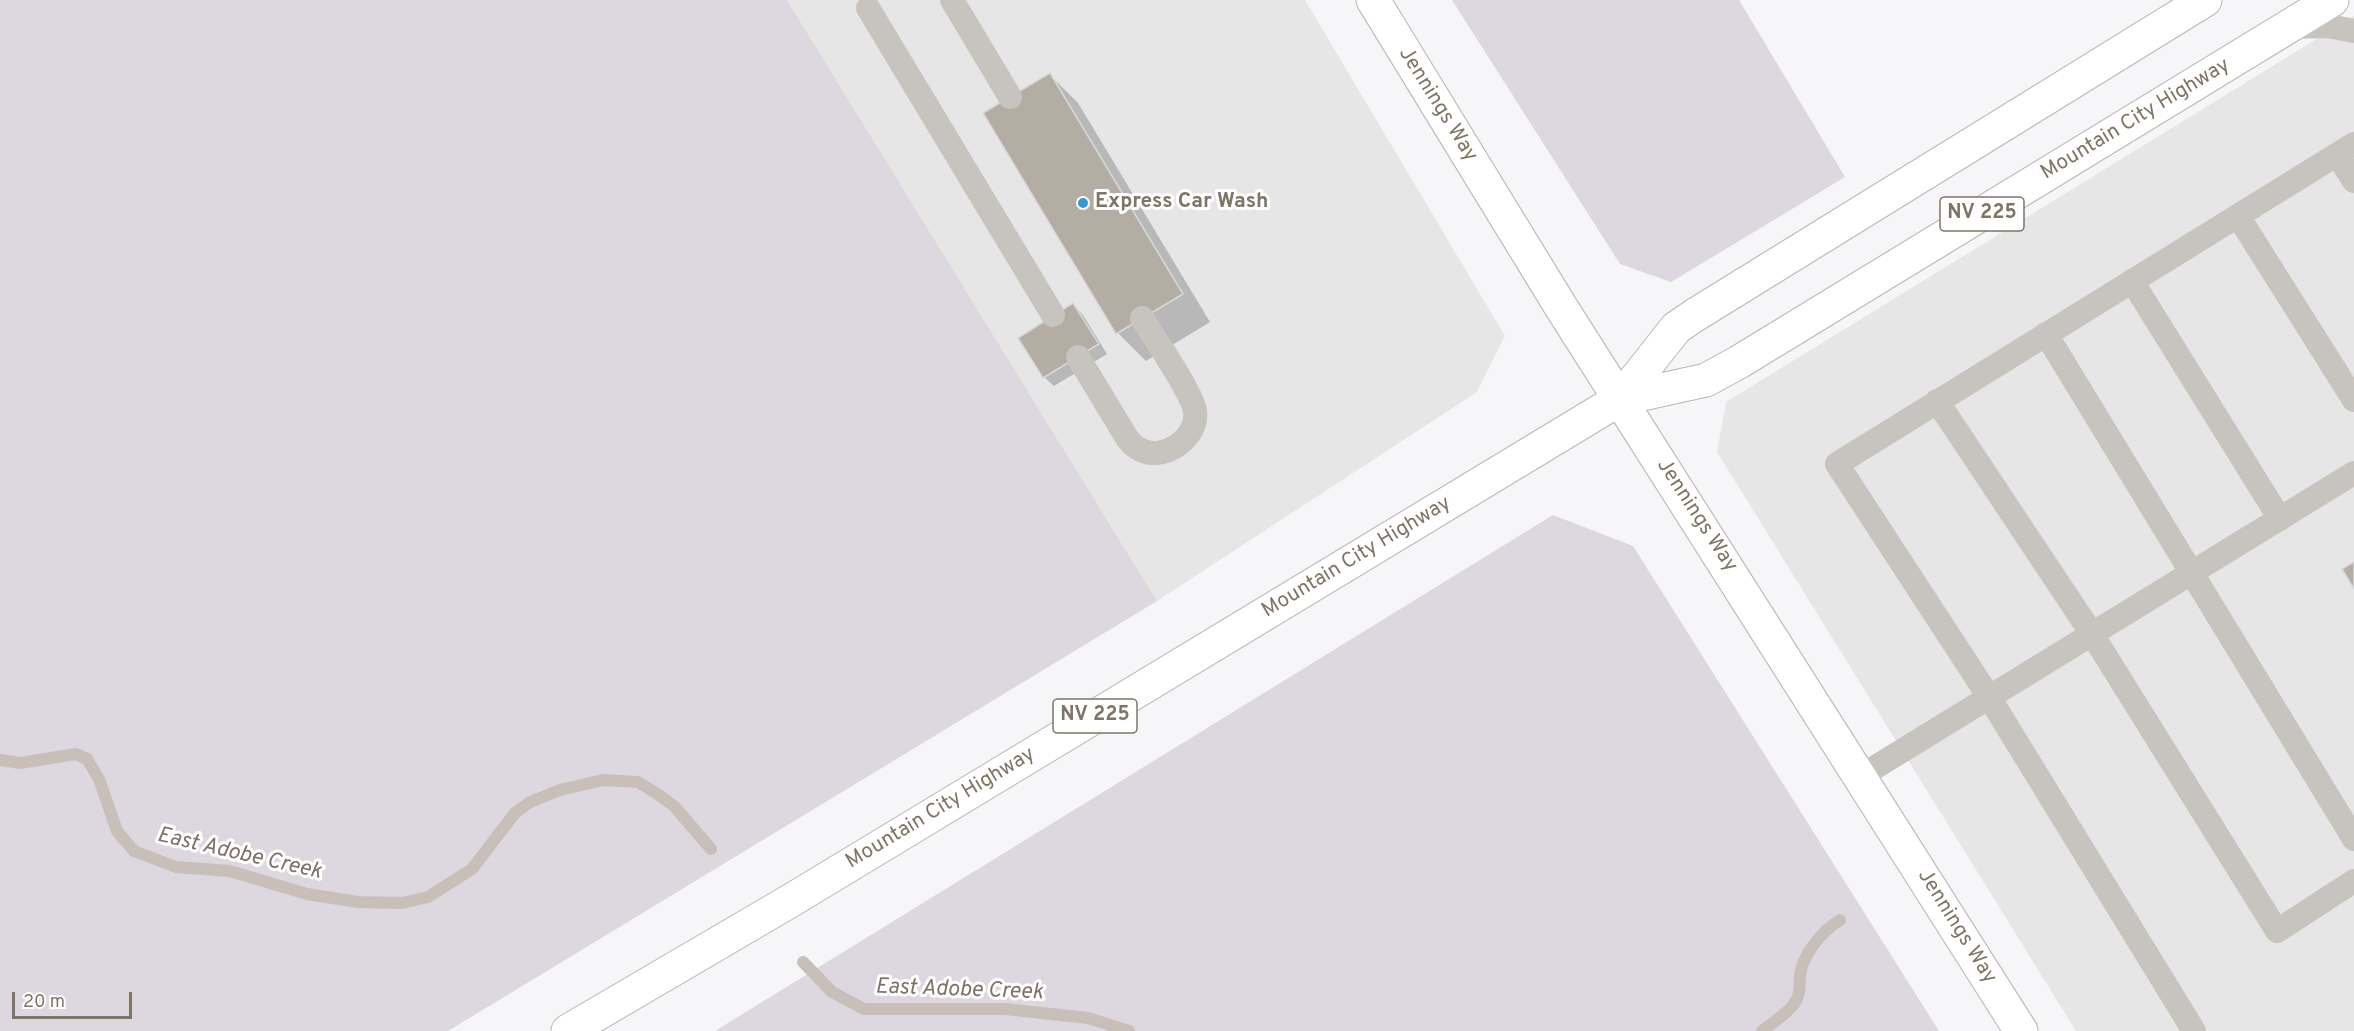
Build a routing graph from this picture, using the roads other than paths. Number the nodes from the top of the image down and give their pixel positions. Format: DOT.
graph roads {
  1 [pos="952,0"];
  2 [pos="1373,0"];
  3 [pos="2205,0"];
  4 [pos="2332,0"];
  5 [pos="868,8"];
  6 [pos="2288,27"];
  7 [pos="2354,31"];
  8 [pos="1010,97"];
  9 [pos="2345,149"];
  10 [pos="2354,181"];
  11 [pos="2238,216"];
  12 [pos="2132,281"];
  13 [pos="1053,315"];
  14 [pos="1142,318"];
  15 [pos="2046,334"];
  16 [pos="1078,357"];
  17 [pos="1620,399"];
  18 [pos="2354,400"];
  19 [pos="1937,401"];
  20 [pos="2354,473"];
  21 [pos="2280,519"];
  22 [pos="2192,573"];
  23 [pos="2092,634"];
  24 [pos="1989,697"];
  25 [pos="1861,776"];
  26 [pos="2354,839"];
  27 [pos="2354,880"];
  28 [pos="568,1031"];
  29 [pos="2021,1031"];
  30 [pos="2194,1031"];
  1 -- 8 [label="lane"];
  2 -- 17 [label="main road, Jennings Way"];
  3 -- 17 [label="main road, Mountain City Highway / NV 225"];
  4 -- 6 [label="main road, Mountain City Highway / NV 225"];
  5 -- 13 [label="lane"];
  6 -- 7 [label="lane"];
  6 -- 17 [label="main road, Mountain City Highway / NV 225"];
  9 -- 10 [label="lane"];
  9 -- 11 [label="lane"];
  11 -- 12 [label="lane"];
  11 -- 18 [label="lane"];
  12 -- 15 [label="lane"];
  12 -- 21 [label="lane"];
  14 -- 16 [label="lane"];
  15 -- 19 [label="lane"];
  15 -- 22 [label="lane"];
  17 -- 25 [label="main road, Jennings Way"];
  17 -- 28 [label="main road, Mountain City Highway / NV 225"];
  19 -- 23 [label="lane"];
  19 -- 24 [label="lane"];
  20 -- 21 [label="lane"];
  21 -- 22 [label="lane"];
  22 -- 23 [label="lane"];
  22 -- 26 [label="lane"];
  23 -- 24 [label="lane"];
  23 -- 27 [label="lane"];
  24 -- 25 [label="lane"];
  24 -- 30 [label="lane"];
  25 -- 29 [label="main road, Jennings Way"];
}
